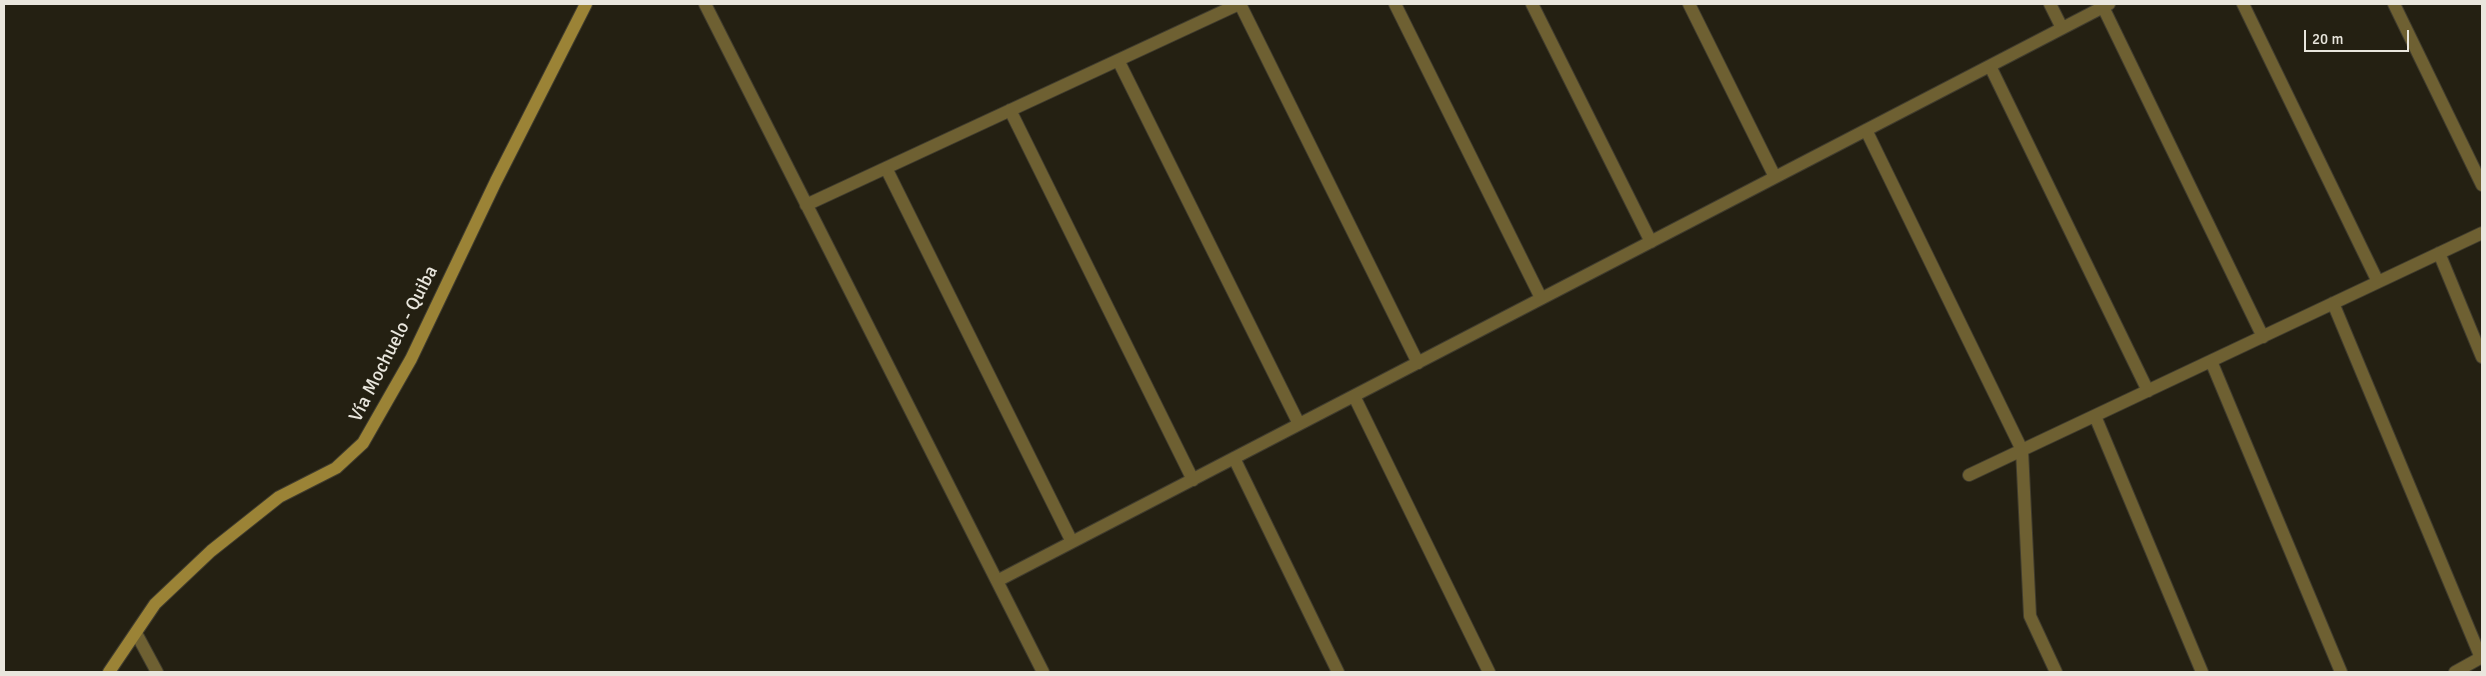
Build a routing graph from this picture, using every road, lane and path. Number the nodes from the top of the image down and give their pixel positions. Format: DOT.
graph roads {
  1 [pos="586,4"];
  2 [pos="704,4"];
  3 [pos="1240,4"];
  4 [pos="1395,4"];
  5 [pos="1532,4"];
  6 [pos="1689,4"];
  7 [pos="2050,4"];
  8 [pos="2243,4"];
  9 [pos="2394,4"];
  10 [pos="2106,5"];
  11 [pos="2062,28"];
  12 [pos="1118,60"];
  13 [pos="1990,66"];
  14 [pos="1010,110"];
  15 [pos="1866,130"];
  16 [pos="886,168"];
  17 [pos="1775,177"];
  18 [pos="2482,185"];
  19 [pos="806,205"];
  20 [pos="2482,233"];
  21 [pos="1651,242"];
  22 [pos="2439,253"];
  23 [pos="2378,282"];
  24 [pos="1542,298"];
  25 [pos="2333,304"];
  26 [pos="2263,337"];
  27 [pos="2482,356"];
  28 [pos="2211,361"];
  29 [pos="1418,363"];
  30 [pos="2148,391"];
  31 [pos="1354,396"];
  32 [pos="2095,416"];
  33 [pos="1299,424"];
  34 [pos="2022,450"];
  35 [pos="1234,458"];
  36 [pos="1969,475"];
  37 [pos="1193,480"];
  38 [pos="1072,542"];
  39 [pos="997,581"];
  40 [pos="136,633"];
  41 [pos="2482,657"];
  42 [pos="109,672"];
  43 [pos="157,672"];
  44 [pos="1043,672"];
  45 [pos="1338,672"];
  46 [pos="1489,672"];
  47 [pos="2056,672"];
  48 [pos="2202,672"];
  49 [pos="2341,672"];
  50 [pos="2455,672"];
  1 -- 40 [label="street, Vía Mochuelo - Quiba"];
  2 -- 19 [label="street"];
  3 -- 12 [label="street"];
  3 -- 29 [label="street"];
  4 -- 24 [label="street"];
  5 -- 21 [label="street"];
  6 -- 17 [label="street"];
  7 -- 11 [label="street"];
  8 -- 23 [label="street"];
  9 -- 18 [label="street"];
  10 -- 11 [label="street"];
  10 -- 26 [label="street"];
  11 -- 13 [label="street"];
  12 -- 14 [label="street"];
  12 -- 33 [label="street"];
  13 -- 15 [label="street"];
  13 -- 30 [label="street"];
  14 -- 16 [label="street"];
  14 -- 37 [label="street"];
  15 -- 17 [label="street"];
  15 -- 34 [label="street"];
  16 -- 19 [label="street"];
  16 -- 38 [label="street"];
  17 -- 21 [label="street"];
  19 -- 39 [label="street"];
  20 -- 22 [label="street"];
  21 -- 24 [label="street"];
  22 -- 23 [label="street"];
  22 -- 27 [label="street"];
  23 -- 25 [label="street"];
  24 -- 29 [label="street"];
  25 -- 26 [label="street"];
  25 -- 41 [label="street"];
  26 -- 28 [label="street"];
  28 -- 30 [label="street"];
  28 -- 49 [label="street"];
  29 -- 31 [label="street"];
  30 -- 32 [label="street"];
  31 -- 33 [label="street"];
  31 -- 46 [label="street"];
  32 -- 34 [label="street"];
  32 -- 48 [label="street"];
  33 -- 35 [label="street"];
  34 -- 36 [label="street"];
  34 -- 47 [label="street"];
  35 -- 37 [label="street"];
  35 -- 45 [label="street"];
  37 -- 38 [label="street"];
  38 -- 39 [label="street"];
  39 -- 44 [label="street"];
  40 -- 42 [label="street, Vía Mochuelo - Quiba"];
  40 -- 43 [label="street"];
  41 -- 50 [label="street"];
}
